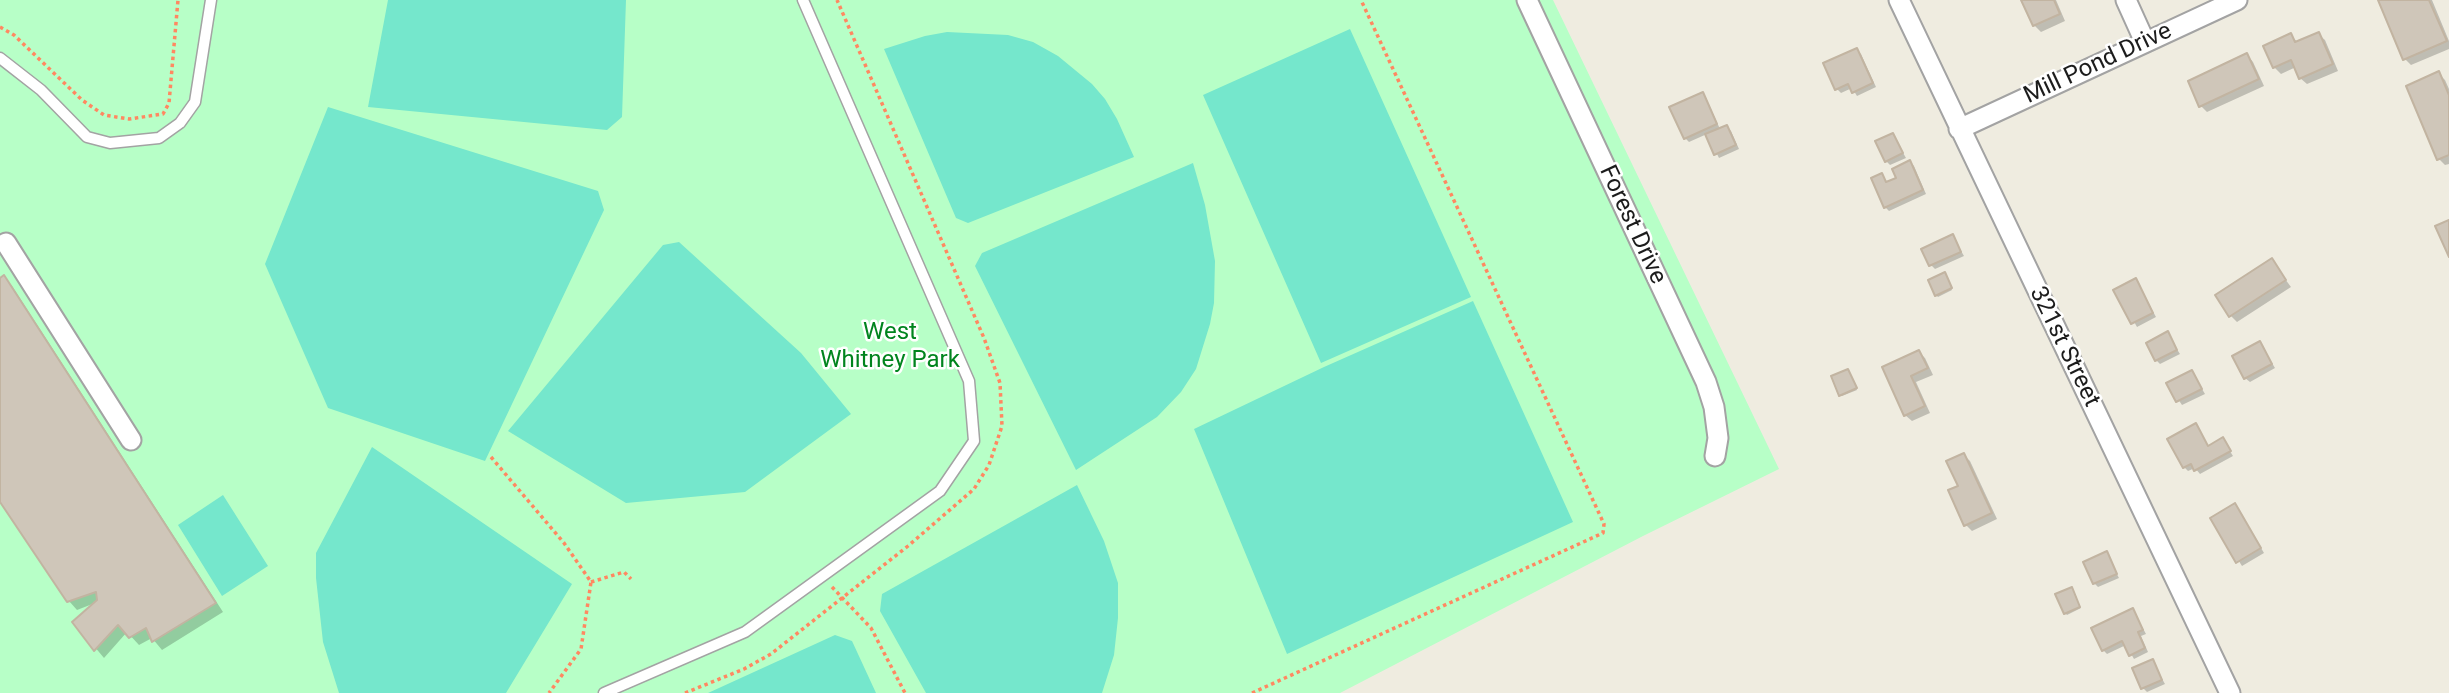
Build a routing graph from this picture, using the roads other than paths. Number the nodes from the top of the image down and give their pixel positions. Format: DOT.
graph roads {
  1 [pos="211,0"];
  2 [pos="803,0"];
  3 [pos="1527,0"];
  4 [pos="1899,0"];
  5 [pos="2126,0"];
  6 [pos="2237,0"];
  7 [pos="2145,42"];
  8 [pos="0,58"];
  9 [pos="1959,129"];
  10 [pos="8,241"];
  11 [pos="131,440"];
  12 [pos="1715,456"];
  13 [pos="604,693"];
  14 [pos="2230,693"];
  1 -- 8 [label="lane"];
  2 -- 13 [label="lane"];
  3 -- 12 [label="street, Forest Drive"];
  4 -- 9 [label="street, 321st Street"];
  5 -- 7 [label="street"];
  6 -- 7 [label="street, Mill Pond Drive"];
  7 -- 9 [label="street, Mill Pond Drive"];
  9 -- 14 [label="street, 321st Street"];
  10 -- 11 [label="street"];
}
